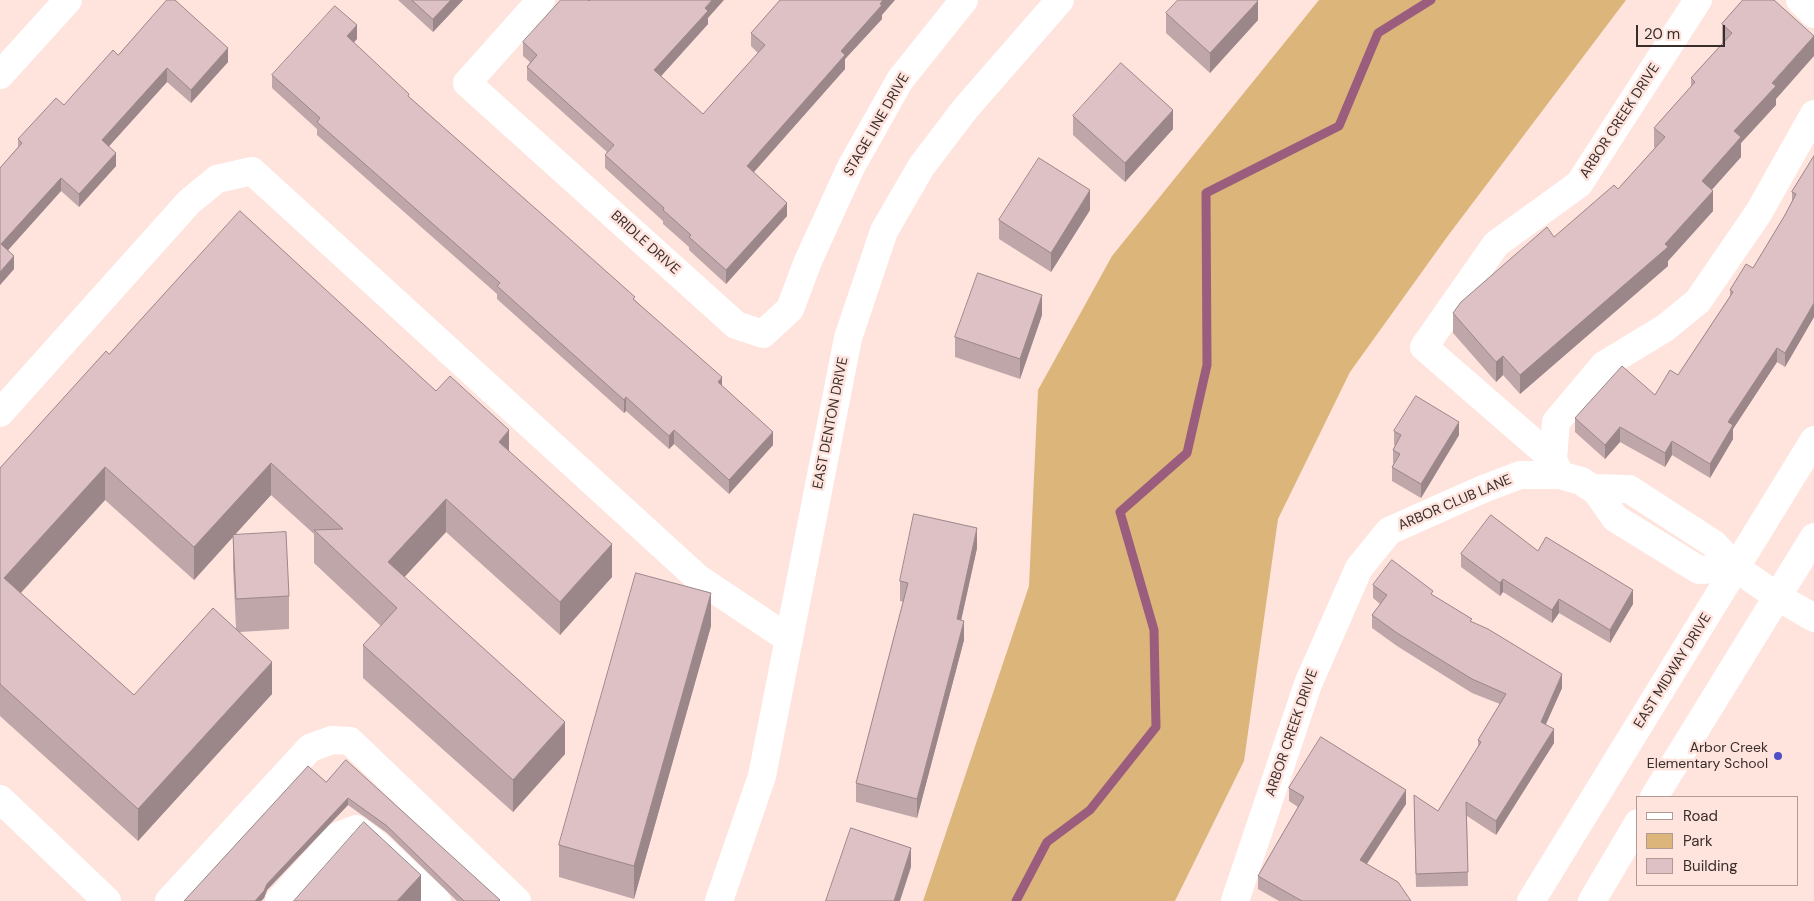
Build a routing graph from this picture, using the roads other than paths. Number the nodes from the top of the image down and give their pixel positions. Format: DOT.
graph roads {
  1 [pos="68,0"];
  2 [pos="541,0"];
  3 [pos="964,0"];
  4 [pos="1060,0"];
  5 [pos="1698,0"];
  6 [pos="1800,0"];
  7 [pos="1814,14"];
  8 [pos="0,75"];
  9 [pos="1814,114"];
  10 [pos="808,261"];
  11 [pos="0,413"];
  12 [pos="1814,440"];
  13 [pos="1556,467"];
  14 [pos="1814,537"];
  15 [pos="1359,568"];
  16 [pos="1736,568"];
  17 [pos="1778,597"];
  18 [pos="1814,618"];
  19 [pos="789,639"];
  20 [pos="1655,796"];
  21 [pos="0,799"];
  22 [pos="1636,826"];
  23 [pos="107,901"];
  24 [pos="169,901"];
  25 [pos="279,901"];
  26 [pos="437,901"];
  27 [pos="517,901"];
  28 [pos="719,901"];
  29 [pos="1235,901"];
  30 [pos="1531,901"];
  31 [pos="1592,901"];
  1 -- 8 [label="street"];
  2 -- 10 [label="street, BRIDLE DRIVE"];
  3 -- 10 [label="street, STAGE LINE DRIVE"];
  4 -- 19 [label="street, EAST DENTON DRIVE"];
  5 -- 13 [label="street, ARBOR CREEK DRIVE"];
  6 -- 7 [label="street"];
  9 -- 13 [label="street"];
  11 -- 19 [label="street"];
  12 -- 16 [label="street, EAST MIDWAY DRIVE"];
  13 -- 15 [label="street, ARBOR CLUB LANE"];
  13 -- 16 [label="street, ARBOR CLUB LANE"];
  14 -- 17 [label="street"];
  15 -- 29 [label="street, ARBOR CREEK DRIVE"];
  16 -- 17 [label="street, ARBOR CLUB LANE"];
  16 -- 30 [label="street, EAST MIDWAY DRIVE"];
  17 -- 18 [label="street, ARBOR CLUB LANE"];
  17 -- 20 [label="street"];
  19 -- 28 [label="street, EAST DENTON DRIVE"];
  21 -- 23 [label="street"];
  22 -- 31 [label="street"];
  24 -- 27 [label="street"];
  25 -- 26 [label="street"];
}
